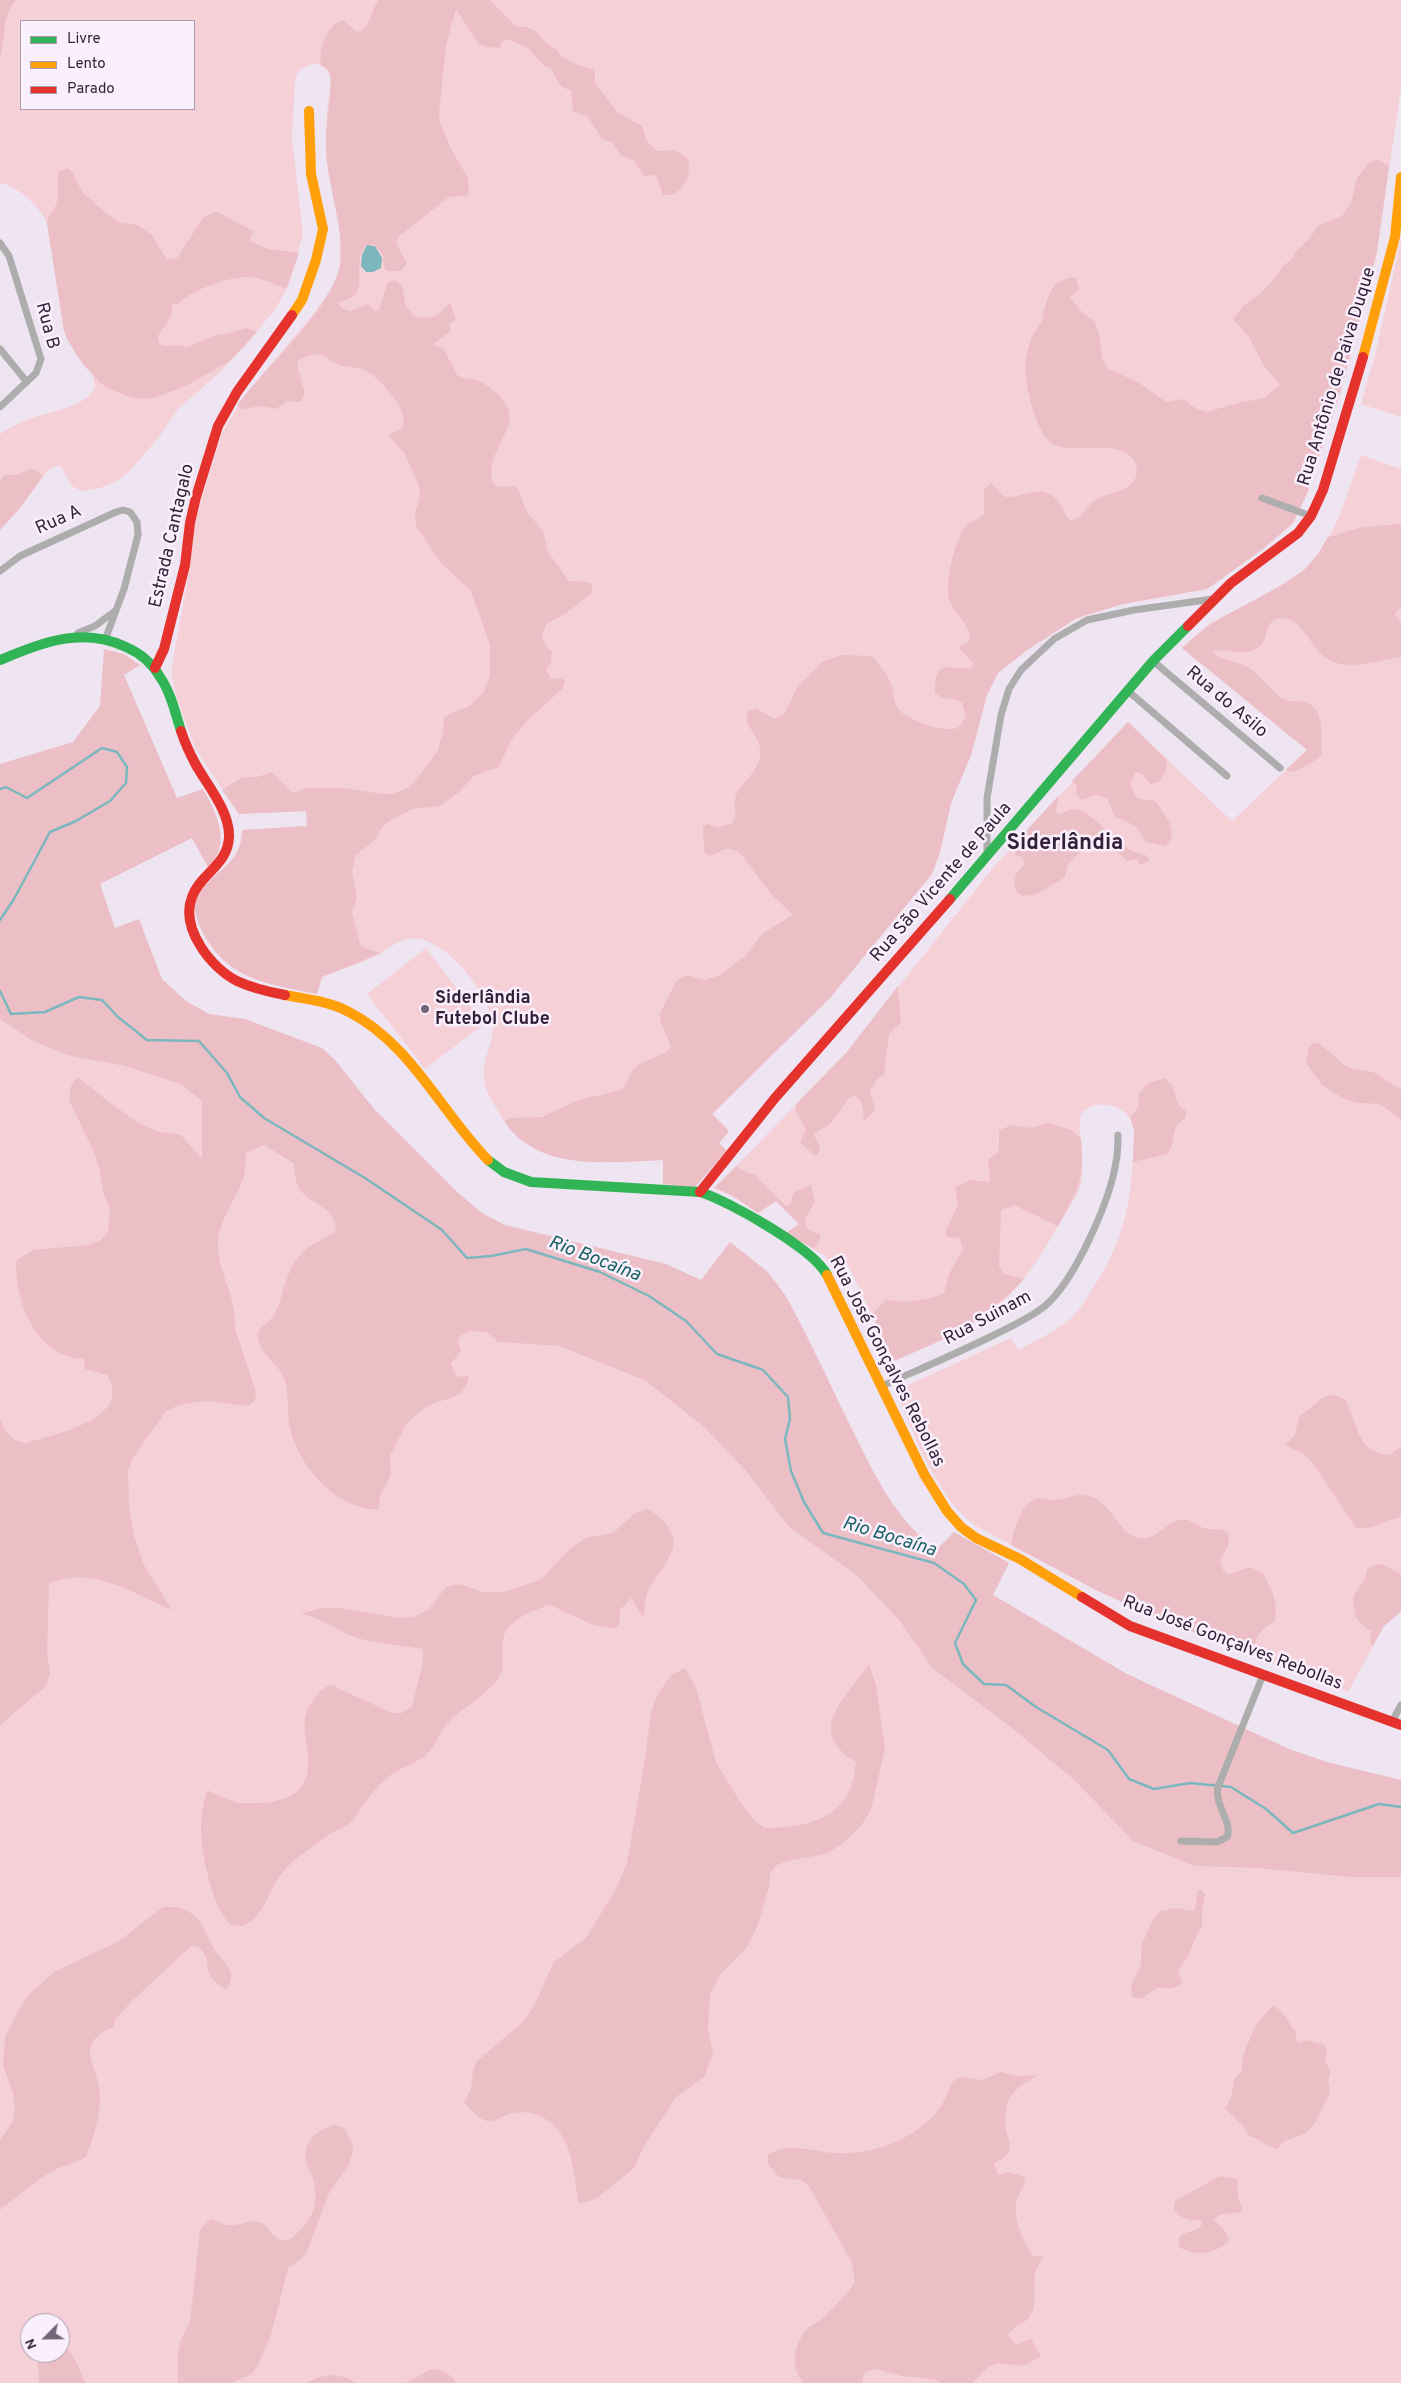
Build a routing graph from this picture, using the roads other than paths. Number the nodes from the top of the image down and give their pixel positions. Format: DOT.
graph roads {
  1 [pos="309,111"];
  2 [pos="1401,178"];
  3 [pos="0,243"];
  4 [pos="0,349"];
  5 [pos="27,382"];
  6 [pos="0,407"];
  7 [pos="1262,498"];
  8 [pos="1310,516"];
  9 [pos="0,571"];
  10 [pos="1213,599"];
  11 [pos="116,611"];
  12 [pos="68,636"];
  13 [pos="105,640"];
  14 [pos="0,660"];
  15 [pos="1153,661"];
  16 [pos="154,668"];
  17 [pos="1128,691"];
  18 [pos="1280,768"];
  19 [pos="1227,776"];
  20 [pos="987,857"];
  21 [pos="1118,1135"];
  22 [pos="700,1192"];
  23 [pos="882,1386"];
  24 [pos="1263,1675"];
  25 [pos="1401,1705"];
  26 [pos="1396,1724"];
  27 [pos="1181,1841"];
  1 -- 16 [label="street, Estrada Cantagalo"];
  2 -- 8 [label="street, Rua Antônio de Paiva Duque"];
  3 -- 5 [label="street, Rua B"];
  4 -- 5 [label="street"];
  5 -- 6 [label="street, Rua B"];
  7 -- 8 [label="street"];
  8 -- 10 [label="street, Rua Antônio de Paiva Duque"];
  9 -- 11 [label="street, Rua A"];
  10 -- 15 [label="street, Rua São Vicente de Paula"];
  10 -- 20 [label="street"];
  11 -- 12 [label="street"];
  11 -- 13 [label="street"];
  12 -- 13 [label="street, Rua José Gonçalves Rebollas"];
  12 -- 14 [label="street, Rua José Gonçalves Rebollas"];
  13 -- 16 [label="street, Rua José Gonçalves Rebollas"];
  15 -- 17 [label="street, Rua São Vicente de Paula"];
  15 -- 18 [label="street, Rua do Asilo"];
  16 -- 22 [label="street, Rua José Gonçalves Rebollas"];
  17 -- 19 [label="street"];
  17 -- 20 [label="street, Rua São Vicente de Paula"];
  20 -- 22 [label="street, Rua São Vicente de Paula"];
  21 -- 23 [label="street, Rua Suinam"];
  22 -- 23 [label="street, Rua José Gonçalves Rebollas"];
  23 -- 24 [label="street, Rua José Gonçalves Rebollas"];
  24 -- 26 [label="street, Rua José Gonçalves Rebollas"];
  24 -- 27 [label="street"];
  25 -- 26 [label="street"];
}
